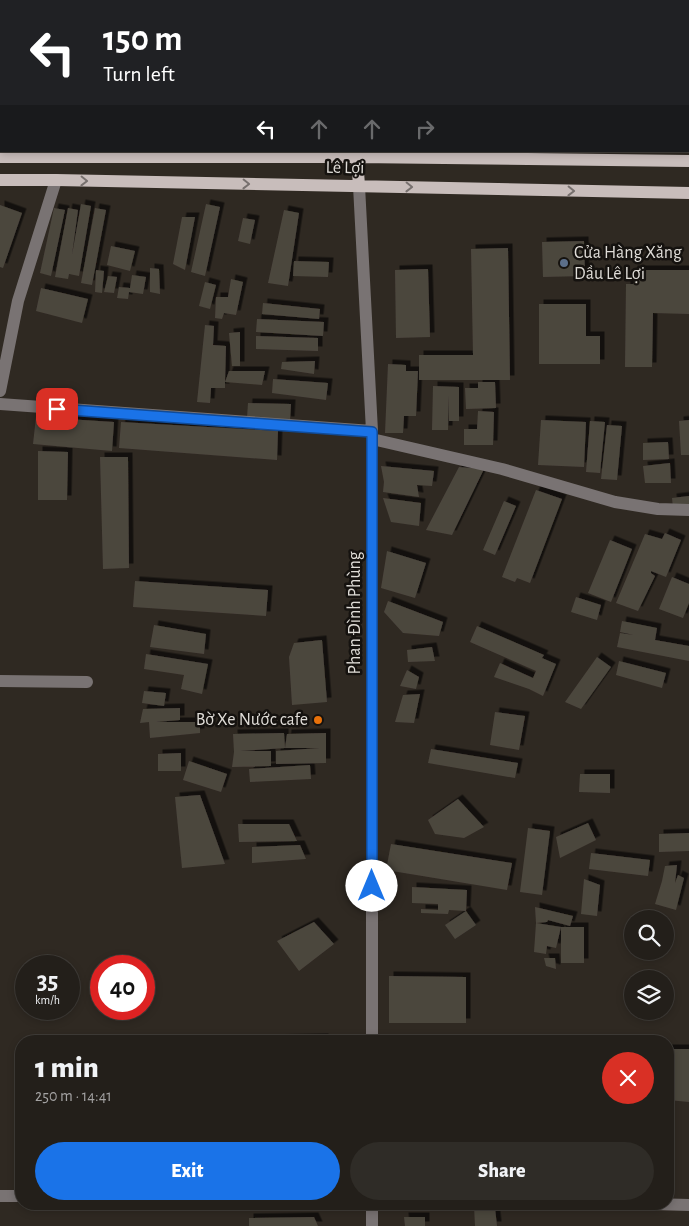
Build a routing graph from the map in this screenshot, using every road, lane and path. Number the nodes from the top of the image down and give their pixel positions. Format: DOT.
graph roads {
  1 [pos="107,154"];
  2 [pos="356,154"];
  3 [pos="590,155"];
  4 [pos="0,157"];
  5 [pos="689,160"];
  6 [pos="0,180"];
  7 [pos="56,180"];
  8 [pos="358,186"];
  9 [pos="689,193"];
  10 [pos="0,391"];
  11 [pos="0,404"];
  12 [pos="372,436"];
  13 [pos="689,510"];
  14 [pos="0,681"];
  15 [pos="87,682"];
  16 [pos="372,1035"];
  17 [pos="0,1196"];
  18 [pos="15,1196"];
  19 [pos="674,1205"];
  20 [pos="689,1205"];
  21 [pos="372,1210"];
  22 [pos="372,1226"];
  1 -- 2 [label="main road, Lê Lợi"];
  1 -- 4 [label="main road, Lê Lợi"];
  2 -- 3 [label="main road, Lê Lợi"];
  2 -- 8 [label="main road"];
  3 -- 5 [label="main road, Lê Lợi"];
  6 -- 7 [label="main road, Lê Lợi"];
  7 -- 8 [label="main road, Lê Lợi, one-way"];
  7 -- 10 [label="street"];
  8 -- 9 [label="main road, Lê Lợi, one-way"];
  8 -- 12 [label="street, Phan Đình Phùng"];
  11 -- 12 [label="street"];
  12 -- 13 [label="street"];
  12 -- 16 [label="street, Phan Đình Phùng"];
  14 -- 15 [label="street"];
  17 -- 18 [label="street"];
  19 -- 20 [label="street"];
  21 -- 22 [label="street"];
}
